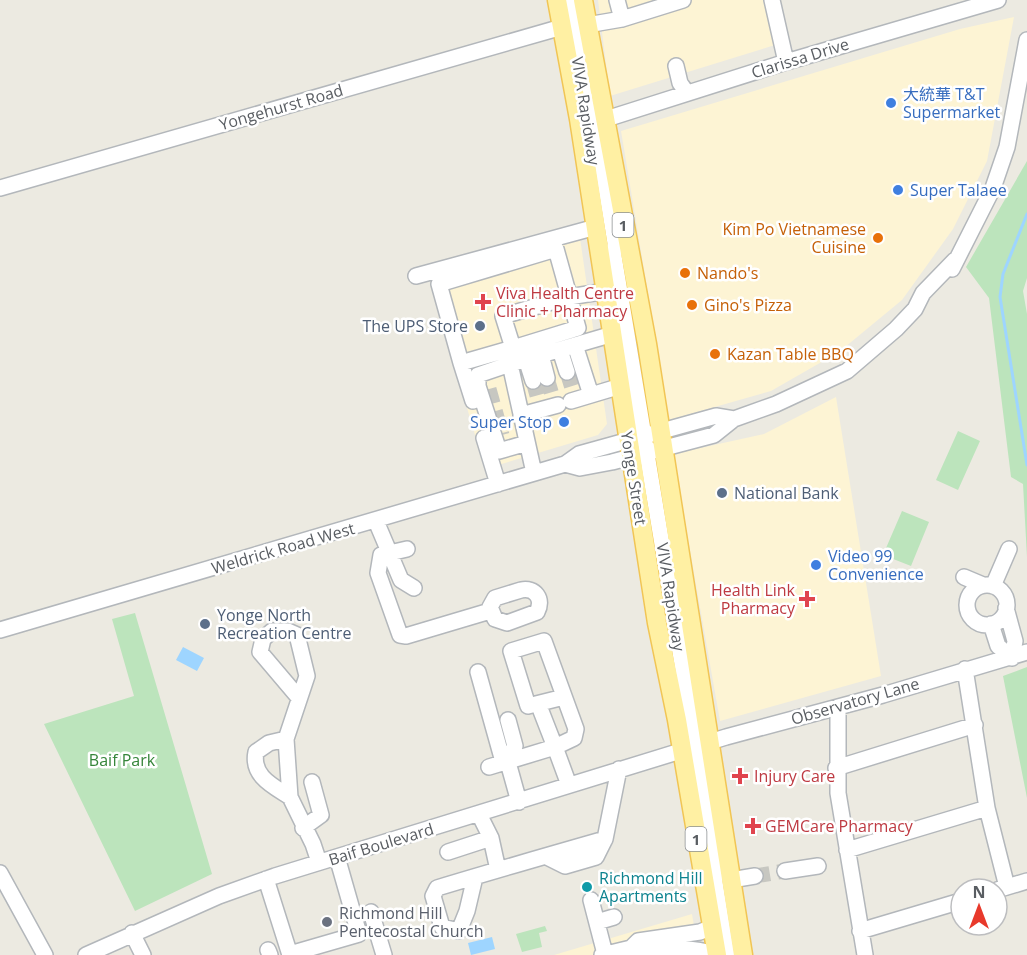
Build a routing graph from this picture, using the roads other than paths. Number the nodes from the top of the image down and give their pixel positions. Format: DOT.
graph roads {
  1 [pos="557,0"];
  2 [pos="568,0"];
  3 [pos="575,0"];
  4 [pos="583,0"];
  5 [pos="617,0"];
  6 [pos="683,0"];
  7 [pos="772,0"];
  8 [pos="998,0"];
  9 [pos="622,19"];
  10 [pos="586,25"];
  11 [pos="561,27"];
  12 [pos="1027,40"];
  13 [pos="786,62"];
  14 [pos="676,66"];
  15 [pos="687,93"];
  16 [pos="603,120"];
  17 [pos="0,188"];
  18 [pos="596,227"];
  19 [pos="614,256"];
  20 [pos="416,276"];
  21 [pos="606,291"];
  22 [pos="569,297"];
  23 [pos="613,334"];
  24 [pos="575,345"];
  25 [pos="513,348"];
  26 [pos="560,350"];
  27 [pos="533,357"];
  28 [pos="461,363"];
  29 [pos="510,364"];
  30 [pos="487,371"];
  31 [pos="567,372"];
  32 [pos="540,380"];
  33 [pos="621,386"];
  34 [pos="489,389"];
  35 [pos="591,394"];
  36 [pos="521,415"];
  37 [pos="527,443"];
  38 [pos="645,445"];
  39 [pos="534,473"];
  40 [pos="498,484"];
  41 [pos="376,521"];
  42 [pos="407,549"];
  43 [pos="1009,549"];
  44 [pos="390,553"];
  45 [pos="964,577"];
  46 [pos="988,585"];
  47 [pos="414,588"];
  48 [pos="1006,608"];
  49 [pos="490,611"];
  50 [pos="991,624"];
  51 [pos="0,630"];
  52 [pos="1027,652"];
  53 [pos="1012,658"];
  54 [pos="965,669"];
  55 [pos="478,672"];
  56 [pos="564,697"];
  57 [pos="299,699"];
  58 [pos="838,707"];
  59 [pos="541,711"];
  60 [pos="508,720"];
  61 [pos="975,725"];
  62 [pos="286,738"];
  63 [pos="696,746"];
  64 [pos="555,747"];
  65 [pos="506,762"];
  66 [pos="489,767"];
  67 [pos="836,768"];
  68 [pos="619,769"];
  69 [pos="312,782"];
  70 [pos="569,785"];
  71 [pos="290,797"];
  72 [pos="519,802"];
  73 [pos="987,808"];
  74 [pos="479,814"];
  75 [pos="303,828"];
  76 [pos="491,838"];
  77 [pos="847,850"];
  78 [pos="448,852"];
  79 [pos="337,857"];
  80 [pos="319,862"];
  81 [pos="818,866"];
  82 [pos="716,868"];
  83 [pos="498,870"];
  84 [pos="785,871"];
  85 [pos="0,873"];
  86 [pos="755,876"];
  87 [pos="475,877"];
  88 [pos="1000,877"];
  89 [pos="266,879"];
  90 [pos="731,880"];
  91 [pos="1027,881"];
  92 [pos="1009,886"];
  93 [pos="591,900"];
  94 [pos="949,905"];
  95 [pos="371,912"];
  96 [pos="614,917"];
  97 [pos="597,922"];
  98 [pos="712,927"];
  99 [pos="860,931"];
  100 [pos="132,933"];
  101 [pos="625,951"];
  102 [pos="45,955"];
  103 [pos="86,955"];
  104 [pos="143,955"];
  105 [pos="290,955"];
  106 [pos="384,955"];
  107 [pos="604,955"];
  108 [pos="717,955"];
  109 [pos="727,955"];
  110 [pos="734,955"];
  111 [pos="742,955"];
  112 [pos="865,955"];
  1 -- 11 [label="main road, Yonge Street / 1"];
  2 -- 19 [label="street, VIVA Rapidway"];
  3 -- 19 [label="street, VIVA Rapidway"];
  4 -- 10 [label="main road, Yonge Street / 1"];
  5 -- 9 [label="street"];
  6 -- 9 [label="street"];
  7 -- 13 [label="street"];
  8 -- 13 [label="street, Clarissa Drive"];
  9 -- 10 [label="street"];
  10 -- 16 [label="main road, Yonge Street / 1"];
  11 -- 17 [label="street, Yongehurst Road"];
  11 -- 18 [label="main road, Yonge Street / 1"];
  12 -- 38 [label="street, Weldrick Road West"];
  13 -- 15 [label="street, Clarissa Drive"];
  14 -- 15 [label="street"];
  15 -- 16 [label="street, Clarissa Drive"];
  16 -- 38 [label="main road, Yonge Street / 1"];
  18 -- 20 [label="street"];
  18 -- 21 [label="main road, Yonge Street / 1"];
  19 -- 38 [label="street, VIVA Rapidway"];
  21 -- 22 [label="street"];
  21 -- 23 [label="main road, Yonge Street / 1"];
  22 -- 25 [label="street"];
  22 -- 25 [label="street"];
  22 -- 28 [label="street"];
  23 -- 24 [label="street"];
  23 -- 33 [label="main road, Yonge Street / 1"];
  24 -- 26 [label="street"];
  24 -- 35 [label="street"];
  25 -- 28 [label="street"];
  26 -- 27 [label="street"];
  26 -- 31 [label="street"];
  27 -- 29 [label="street"];
  27 -- 32 [label="street"];
  28 -- 40 [label="street"];
  29 -- 30 [label="street"];
  29 -- 36 [label="street"];
  30 -- 34 [label="street"];
  30 -- 37 [label="street"];
  33 -- 35 [label="street"];
  33 -- 38 [label="main road, Yonge Street / 1"];
  35 -- 36 [label="street"];
  36 -- 37 [label="street"];
  37 -- 39 [label="street"];
  38 -- 39 [label="street, Weldrick Road West"];
  38 -- 63 [label="main road, Yonge Street / 1"];
  38 -- 63 [label="main road, Yonge Street / 1"];
  39 -- 40 [label="street, Weldrick Road West"];
  40 -- 41 [label="street, Weldrick Road West"];
  41 -- 44 [label="street"];
  41 -- 51 [label="street, Weldrick Road West"];
  42 -- 44 [label="street"];
  43 -- 46 [label="street"];
  44 -- 47 [label="street"];
  44 -- 49 [label="street"];
  45 -- 46 [label="street"];
  46 -- 48 [label="street"];
  46 -- 50 [label="street"];
  48 -- 50 [label="street"];
  48 -- 53 [label="street"];
  50 -- 53 [label="street"];
  52 -- 53 [label="street, Observatory Lane"];
  53 -- 54 [label="street, Observatory Lane"];
  54 -- 58 [label="street, Observatory Lane"];
  54 -- 61 [label="street"];
  55 -- 65 [label="street"];
  56 -- 56 [label="street"];
  56 -- 64 [label="street"];
  57 -- 62 [label="street"];
  58 -- 63 [label="street, Observatory Lane"];
  58 -- 67 [label="street"];
  59 -- 64 [label="street"];
  60 -- 65 [label="street"];
  61 -- 67 [label="street"];
  61 -- 73 [label="street"];
  62 -- 71 [label="street"];
  62 -- 71 [label="street"];
  63 -- 68 [label="street, Baif Boulevard"];
  63 -- 82 [label="street"];
  63 -- 90 [label="main road, Yonge Street / 1"];
  63 -- 98 [label="main road, Yonge Street / 1"];
  64 -- 65 [label="street"];
  64 -- 70 [label="street"];
  65 -- 66 [label="street"];
  65 -- 72 [label="street"];
  67 -- 77 [label="street"];
  68 -- 70 [label="street, Baif Boulevard"];
  68 -- 83 [label="street"];
  69 -- 75 [label="street"];
  70 -- 72 [label="street, Baif Boulevard"];
  71 -- 75 [label="street"];
  72 -- 74 [label="street, Baif Boulevard"];
  73 -- 77 [label="street"];
  73 -- 88 [label="street"];
  74 -- 76 [label="street"];
  74 -- 79 [label="street, Baif Boulevard"];
  75 -- 80 [label="street"];
  76 -- 78 [label="street"];
  76 -- 83 [label="street"];
  77 -- 99 [label="street"];
  79 -- 80 [label="street, Baif Boulevard"];
  79 -- 105 [label="street"];
  80 -- 89 [label="street, Baif Boulevard"];
  81 -- 84 [label="street"];
  82 -- 109 [label="street"];
  82 -- 110 [label="street"];
  83 -- 87 [label="street"];
  85 -- 102 [label="street"];
  86 -- 90 [label="street"];
  89 -- 100 [label="street, Baif Boulevard"];
  89 -- 105 [label="street"];
  90 -- 111 [label="main road, Yonge Street / 1"];
  91 -- 92 [label="street"];
  93 -- 97 [label="street"];
  94 -- 99 [label="street"];
  95 -- 106 [label="street"];
  96 -- 97 [label="street"];
  97 -- 107 [label="street"];
  98 -- 101 [label="street"];
  98 -- 108 [label="main road, Yonge Street / 1"];
  99 -- 112 [label="street"];
  100 -- 103 [label="street, Baif Boulevard"];
  100 -- 104 [label="street"];
  101 -- 107 [label="street"];
  101 -- 108 [label="street"];
}
